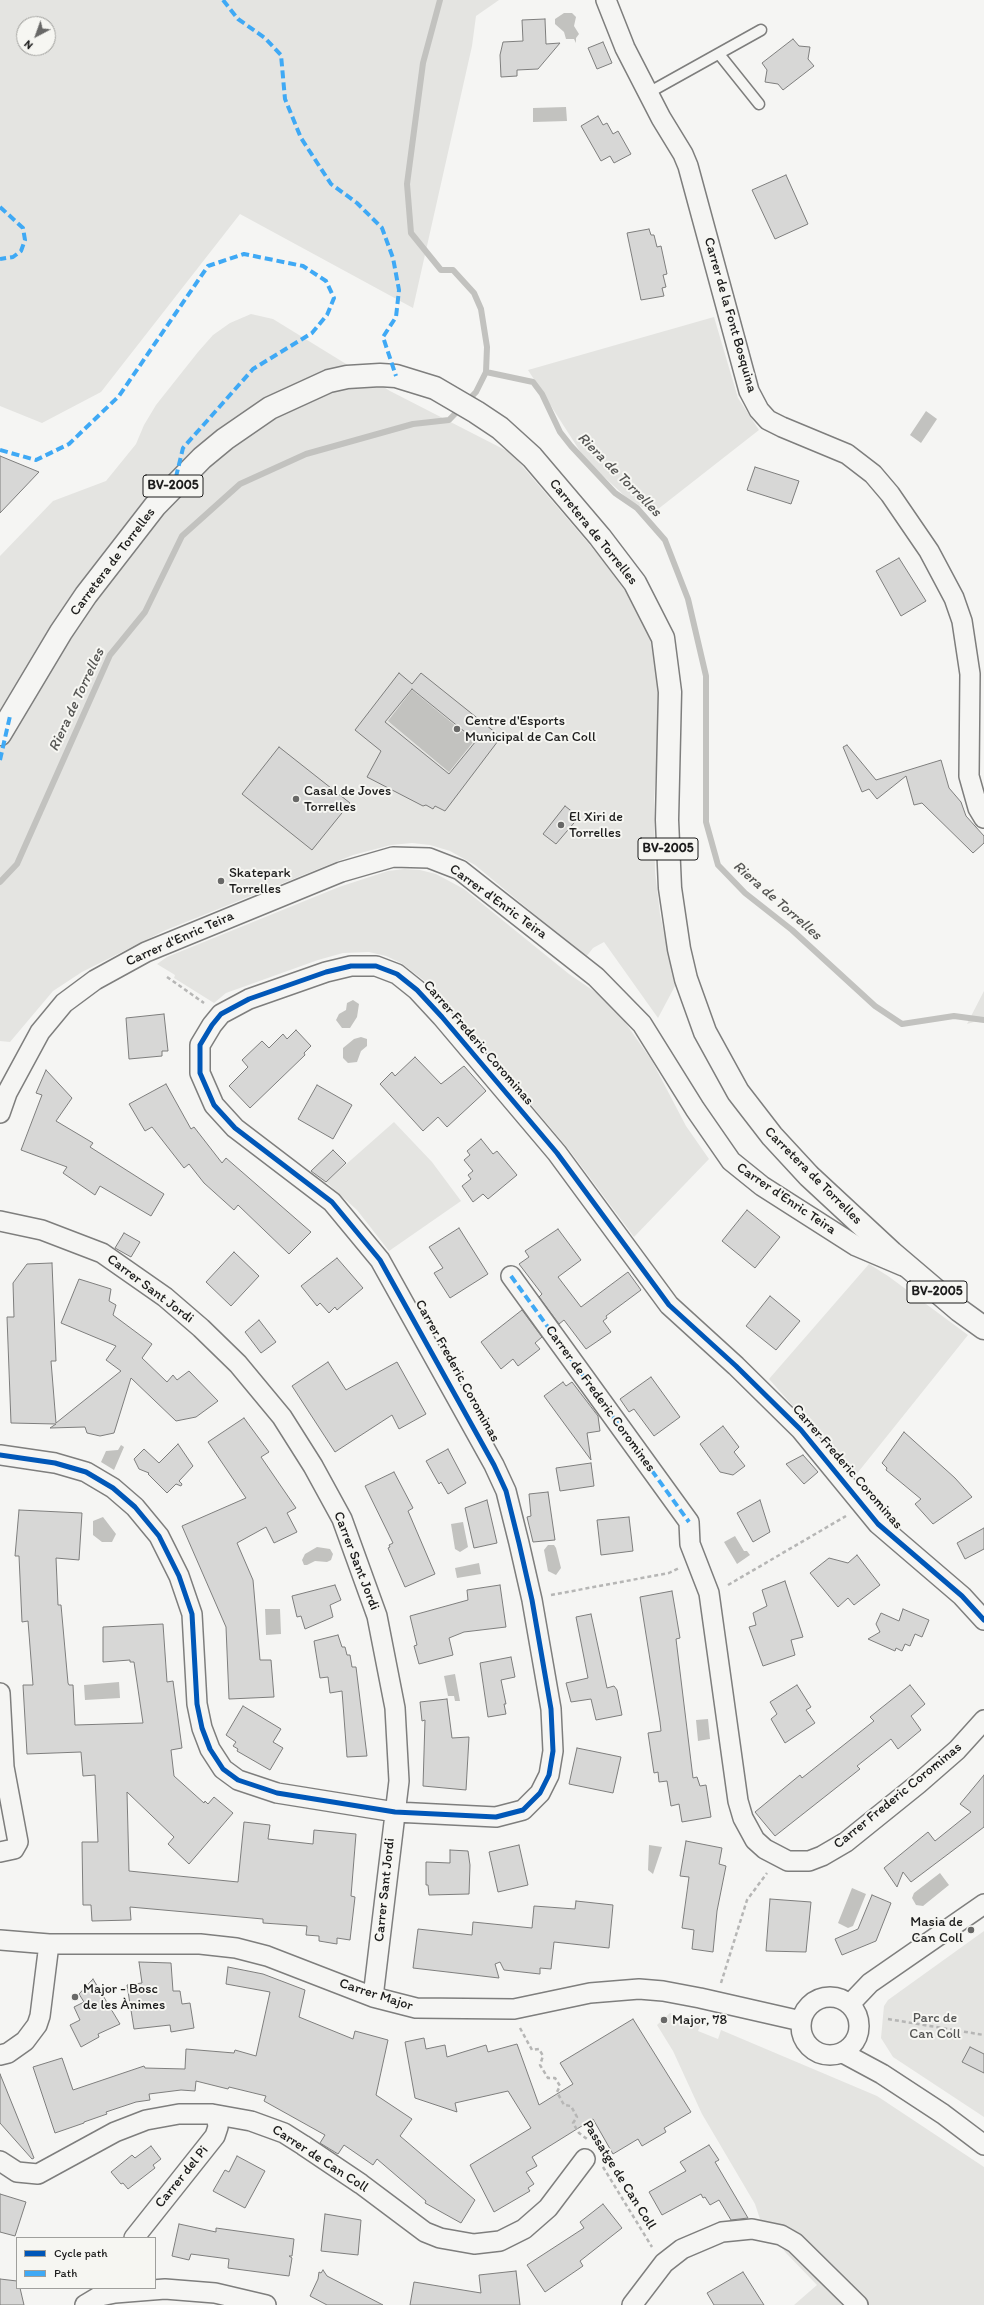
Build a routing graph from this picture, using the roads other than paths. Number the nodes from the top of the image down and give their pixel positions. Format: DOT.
graph roads {
  1 [pos="606,0"];
  2 [pos="761,30"];
  3 [pos="719,54"];
  4 [pos="648,93"];
  5 [pos="759,104"];
  6 [pos="0,734"];
  7 [pos="984,818"];
  8 [pos="0,1113"];
  9 [pos="0,1221"];
  10 [pos="908,1269"];
  11 [pos="511,1276"];
  12 [pos="984,1328"];
  13 [pos="0,1455"];
  14 [pos="689,1522"];
  15 [pos="984,1620"];
  16 [pos="0,1693"];
  17 [pos="984,1720"];
  18 [pos="395,1812"];
  19 [pos="7,1851"];
  20 [pos="984,1904"];
  21 [pos="0,1940"];
  22 [pos="49,1944"];
  23 [pos="373,1997"];
  24 [pos="850,2004"];
  25 [pos="801,2021"];
  26 [pos="843,2053"];
  27 [pos="0,2055"];
  28 [pos="212,2114"];
  29 [pos="984,2146"];
  30 [pos="591,2154"];
  31 [pos="0,2161"];
  32 [pos="135,2237"];
  33 [pos="122,2290"];
  34 [pos="852,2302"];
  35 [pos="85,2305"];
  36 [pos="266,2305"];
  37 [pos="632,2305"];
  1 -- 4 [label="street, Carrer de la Font Bosquina"];
  2 -- 3 [label="lane"];
  3 -- 4 [label="lane"];
  3 -- 5 [label="lane"];
  4 -- 7 [label="street, Carrer de la Font Bosquina"];
  6 -- 10 [label="main road, Carretera de Torrelles / BV-2005"];
  8 -- 10 [label="street, Carrer d'Enric Teira"];
  9 -- 18 [label="street, Carrer Sant Jordi"];
  10 -- 12 [label="main road, Carretera de Torrelles / BV-2005"];
  11 -- 14 [label="street, Carrer de Frederic Coromines"];
  13 -- 18 [label="street, Carrer Frederic Corominas"];
  14 -- 17 [label="street, Carrer Frederic Corominas"];
  15 -- 18 [label="street, Carrer Frederic Corominas"];
  16 -- 19 [label="street"];
  18 -- 23 [label="street, Carrer Sant Jordi"];
  20 -- 24 [label="street"];
  21 -- 22 [label="street, Carrer Major"];
  22 -- 23 [label="street, Carrer Major"];
  22 -- 27 [label="street"];
  23 -- 25 [label="street, Carrer Major"];
  24 -- 25 [label="street"];
  24 -- 26 [label="street"];
  25 -- 26 [label="street"];
  26 -- 29 [label="street"];
  28 -- 30 [label="street, Carrer de Can Coll"];
  28 -- 31 [label="street, Carrer de Can Coll"];
  28 -- 32 [label="street, Carrer del Pi"];
  33 -- 35 [label="street"];
  33 -- 36 [label="street"];
  34 -- 37 [label="street"];
}
